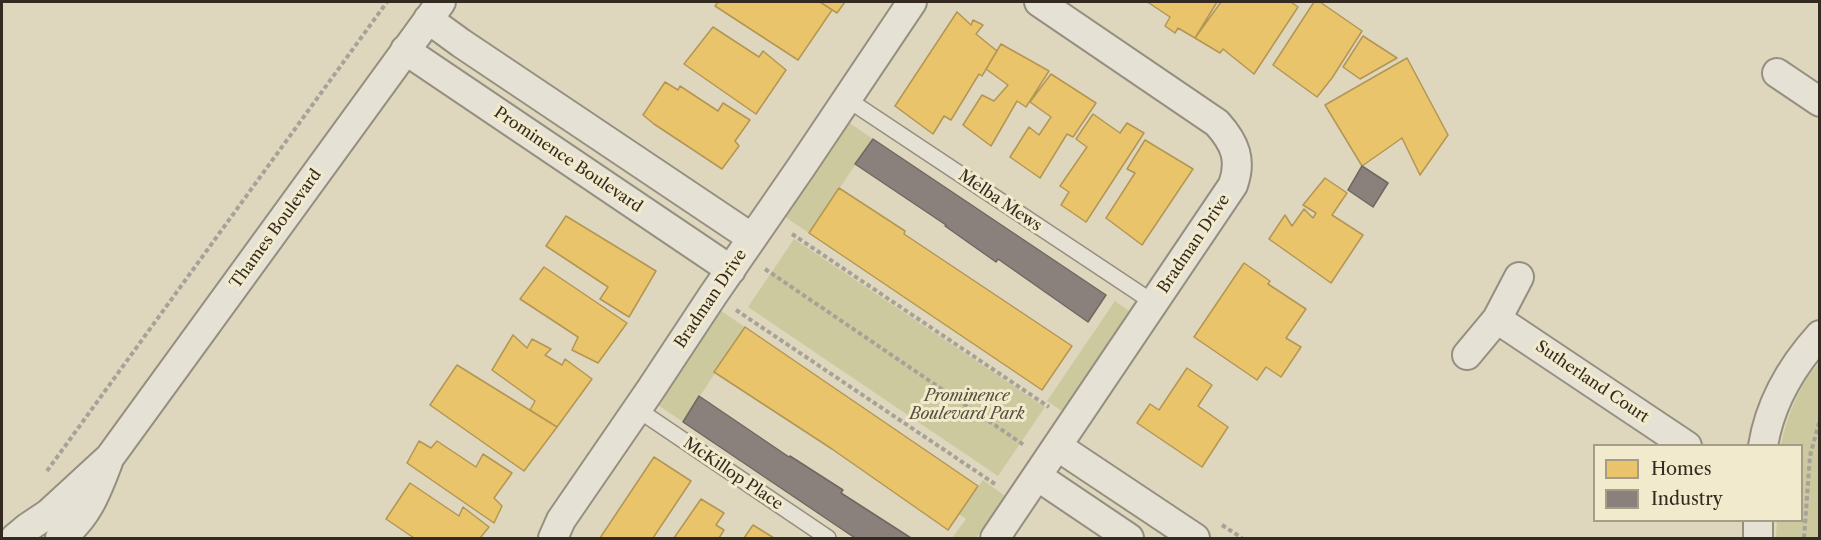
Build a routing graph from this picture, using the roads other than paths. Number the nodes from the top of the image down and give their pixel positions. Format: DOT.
graph roads {
  1 [pos="912,2"];
  2 [pos="1039,2"];
  3 [pos="435,10"];
  4 [pos="405,50"];
  5 [pos="1777,73"];
  6 [pos="846,99"];
  7 [pos="1820,102"];
  8 [pos="748,245"];
  9 [pos="1520,277"];
  10 [pos="1154,303"];
  11 [pos="1497,319"];
  12 [pos="1820,335"];
  13 [pos="1467,355"];
  14 [pos="637,409"];
  15 [pos="1684,444"];
  16 [pos="1763,444"];
  17 [pos="110,457"];
  18 [pos="1047,461"];
  19 [pos="1758,522"];
  20 [pos="1205,529"];
  21 [pos="15,538"];
  22 [pos="60,538"];
  23 [pos="553,538"];
  24 [pos="828,538"];
  25 [pos="995,538"];
  26 [pos="1129,538"];
  27 [pos="1758,538"];
  1 -- 6 [label="street, Bradman Drive"];
  2 -- 10 [label="street, Bradman Drive"];
  3 -- 4 [label="street, Thames Boulevard"];
  3 -- 8 [label="street"];
  4 -- 8 [label="street, Prominence Boulevard"];
  4 -- 17 [label="street, Thames Boulevard"];
  5 -- 7 [label="street"];
  6 -- 8 [label="street, Bradman Drive"];
  6 -- 10 [label="lane, Melba Mews"];
  8 -- 14 [label="street, Bradman Drive"];
  9 -- 11 [label="street"];
  10 -- 18 [label="street, Bradman Drive"];
  11 -- 13 [label="street"];
  11 -- 15 [label="street, Sutherland Court"];
  12 -- 16 [label="street"];
  14 -- 23 [label="street, Bradman Drive"];
  14 -- 24 [label="lane, McKillop Place"];
  17 -- 21 [label="street, Thames Boulevard"];
  17 -- 22 [label="street, Thames Boulevard"];
  18 -- 20 [label="street"];
  18 -- 25 [label="street, Bradman Drive"];
  18 -- 26 [label="street"];
  19 -- 27 [label="street"];
}
